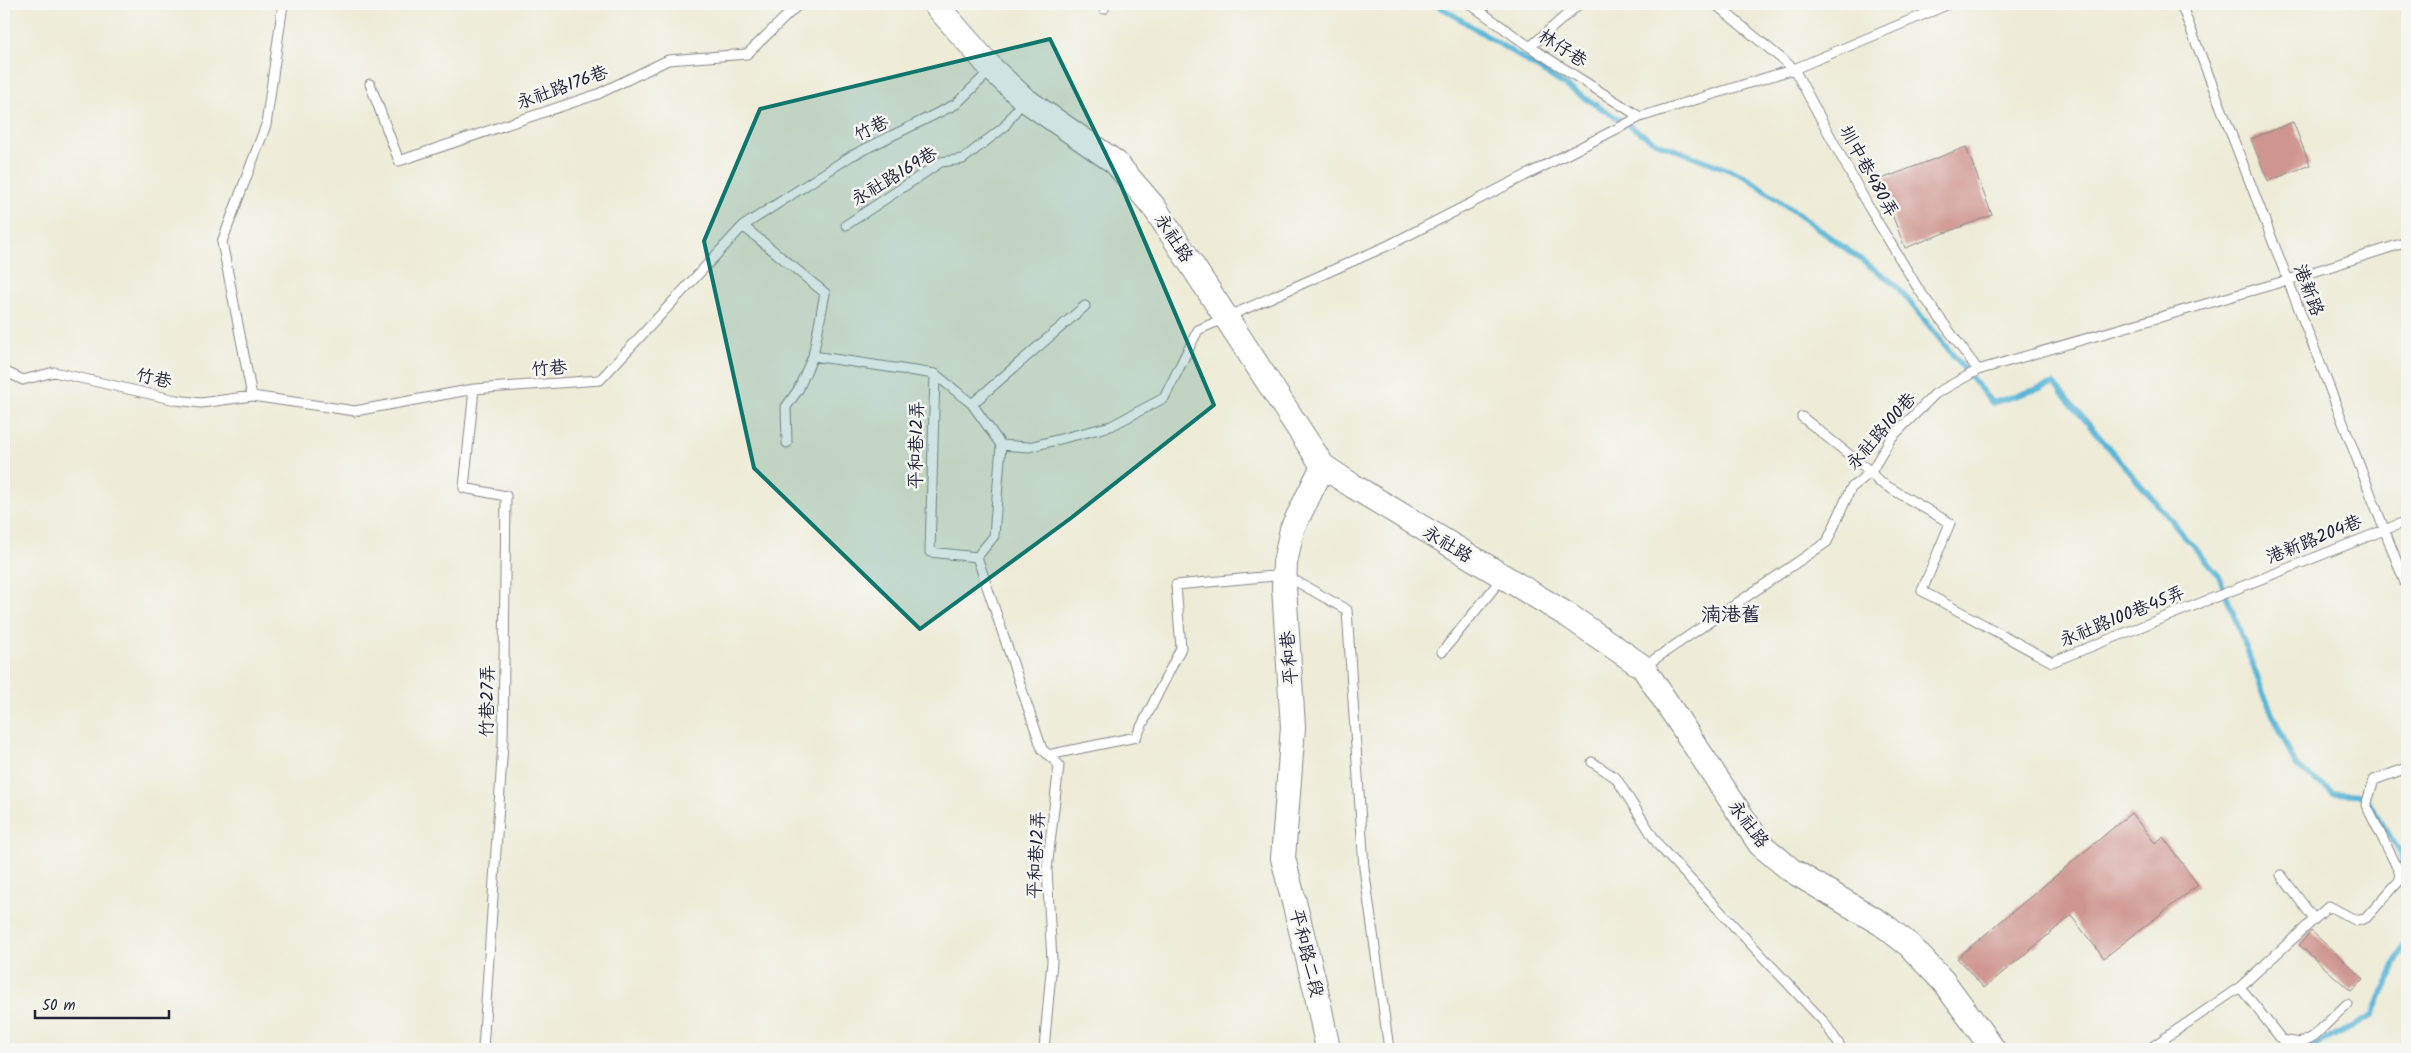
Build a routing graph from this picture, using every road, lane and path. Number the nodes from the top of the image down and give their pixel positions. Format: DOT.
graph roads {
  1 [pos="283,4"];
  2 [pos="799,4"];
  3 [pos="936,4"];
  4 [pos="1470,4"];
  5 [pos="1579,4"];
  6 [pos="1715,4"];
  7 [pos="1950,4"];
  8 [pos="2181,4"];
  9 [pos="1530,47"];
  10 [pos="992,69"];
  11 [pos="1794,69"];
  12 [pos="370,84"];
  13 [pos="1024,99"];
  14 [pos="1640,117"];
  15 [pos="846,224"];
  16 [pos="742,226"];
  17 [pos="2407,242"];
  18 [pos="2288,280"];
  19 [pos="1085,306"];
  20 [pos="1227,318"];
  21 [pos="813,356"];
  22 [pos="1978,370"];
  23 [pos="4,371"];
  24 [pos="934,374"];
  25 [pos="474,390"];
  26 [pos="252,396"];
  27 [pos="972,404"];
  28 [pos="1802,417"];
  29 [pos="788,443"];
  30 [pos="1000,446"];
  31 [pos="1324,466"];
  32 [pos="1871,472"];
  33 [pos="2407,521"];
  34 [pos="2385,528"];
  35 [pos="977,556"];
  36 [pos="1285,575"];
  37 [pos="1503,576"];
  38 [pos="2407,588"];
  39 [pos="2217,596"];
  40 [pos="1442,652"];
  41 [pos="1643,668"];
  42 [pos="1048,755"];
  43 [pos="1592,762"];
  44 [pos="2407,768"];
  45 [pos="1283,858"];
  46 [pos="2281,875"];
  47 [pos="2314,919"];
  48 [pos="2240,987"];
  49 [pos="2347,1004"];
  50 [pos="1989,1047"];
  51 [pos="483,1049"];
  52 [pos="1044,1049"];
  53 [pos="1328,1049"];
  54 [pos="1389,1049"];
  55 [pos="1840,1049"];
  56 [pos="2149,1049"];
  1 -- 26 [label="lane"];
  2 -- 12 [label="lane, 永社路176巷"];
  3 -- 10 [label="street, 永社路"];
  4 -- 9 [label="lane, 林仔巷"];
  5 -- 9 [label="lane"];
  6 -- 11 [label="lane, 圳中巷480弄"];
  7 -- 11 [label="lane"];
  8 -- 18 [label="lane, 港新路"];
  9 -- 14 [label="lane, 林仔巷"];
  10 -- 13 [label="street, 永社路"];
  10 -- 16 [label="lane, 竹巷"];
  11 -- 14 [label="lane"];
  11 -- 22 [label="lane, 圳中巷480弄"];
  13 -- 15 [label="lane, 永社路169巷"];
  13 -- 20 [label="street, 永社路"];
  14 -- 20 [label="lane"];
  16 -- 21 [label="lane"];
  16 -- 25 [label="lane, 竹巷"];
  17 -- 18 [label="lane, 永社路100巷"];
  18 -- 22 [label="lane, 永社路100巷"];
  18 -- 34 [label="lane, 港新路"];
  19 -- 27 [label="lane"];
  20 -- 30 [label="lane"];
  20 -- 31 [label="street, 永社路"];
  21 -- 24 [label="lane"];
  21 -- 29 [label="lane"];
  22 -- 32 [label="lane, 永社路100巷"];
  23 -- 26 [label="lane, 竹巷"];
  24 -- 27 [label="lane"];
  24 -- 35 [label="lane, 平和巷12弄"];
  25 -- 26 [label="lane, 竹巷"];
  25 -- 51 [label="lane, 竹巷27弄"];
  27 -- 30 [label="lane"];
  28 -- 32 [label="lane, 永社路100巷45弄"];
  30 -- 35 [label="lane"];
  31 -- 36 [label="street, 平和巷"];
  31 -- 37 [label="street, 永社路"];
  32 -- 39 [label="lane, 永社路100巷45弄"];
  32 -- 41 [label="lane, 永社路100巷"];
  33 -- 34 [label="lane, 港新路204巷"];
  34 -- 38 [label="lane, 港新路"];
  34 -- 39 [label="lane, 港新路204巷"];
  35 -- 42 [label="lane, 平和巷12弄"];
  36 -- 42 [label="lane"];
  36 -- 45 [label="street, 平和巷"];
  36 -- 54 [label="lane"];
  37 -- 40 [label="lane"];
  37 -- 41 [label="street, 永社路"];
  41 -- 50 [label="street, 永社路"];
  42 -- 52 [label="lane, 平和巷12弄"];
  43 -- 55 [label="lane"];
  44 -- 47 [label="lane"];
  45 -- 53 [label="street, 平和路二段"];
  46 -- 47 [label="lane"];
  47 -- 48 [label="lane"];
  48 -- 49 [label="lane"];
  48 -- 56 [label="lane"];
}
